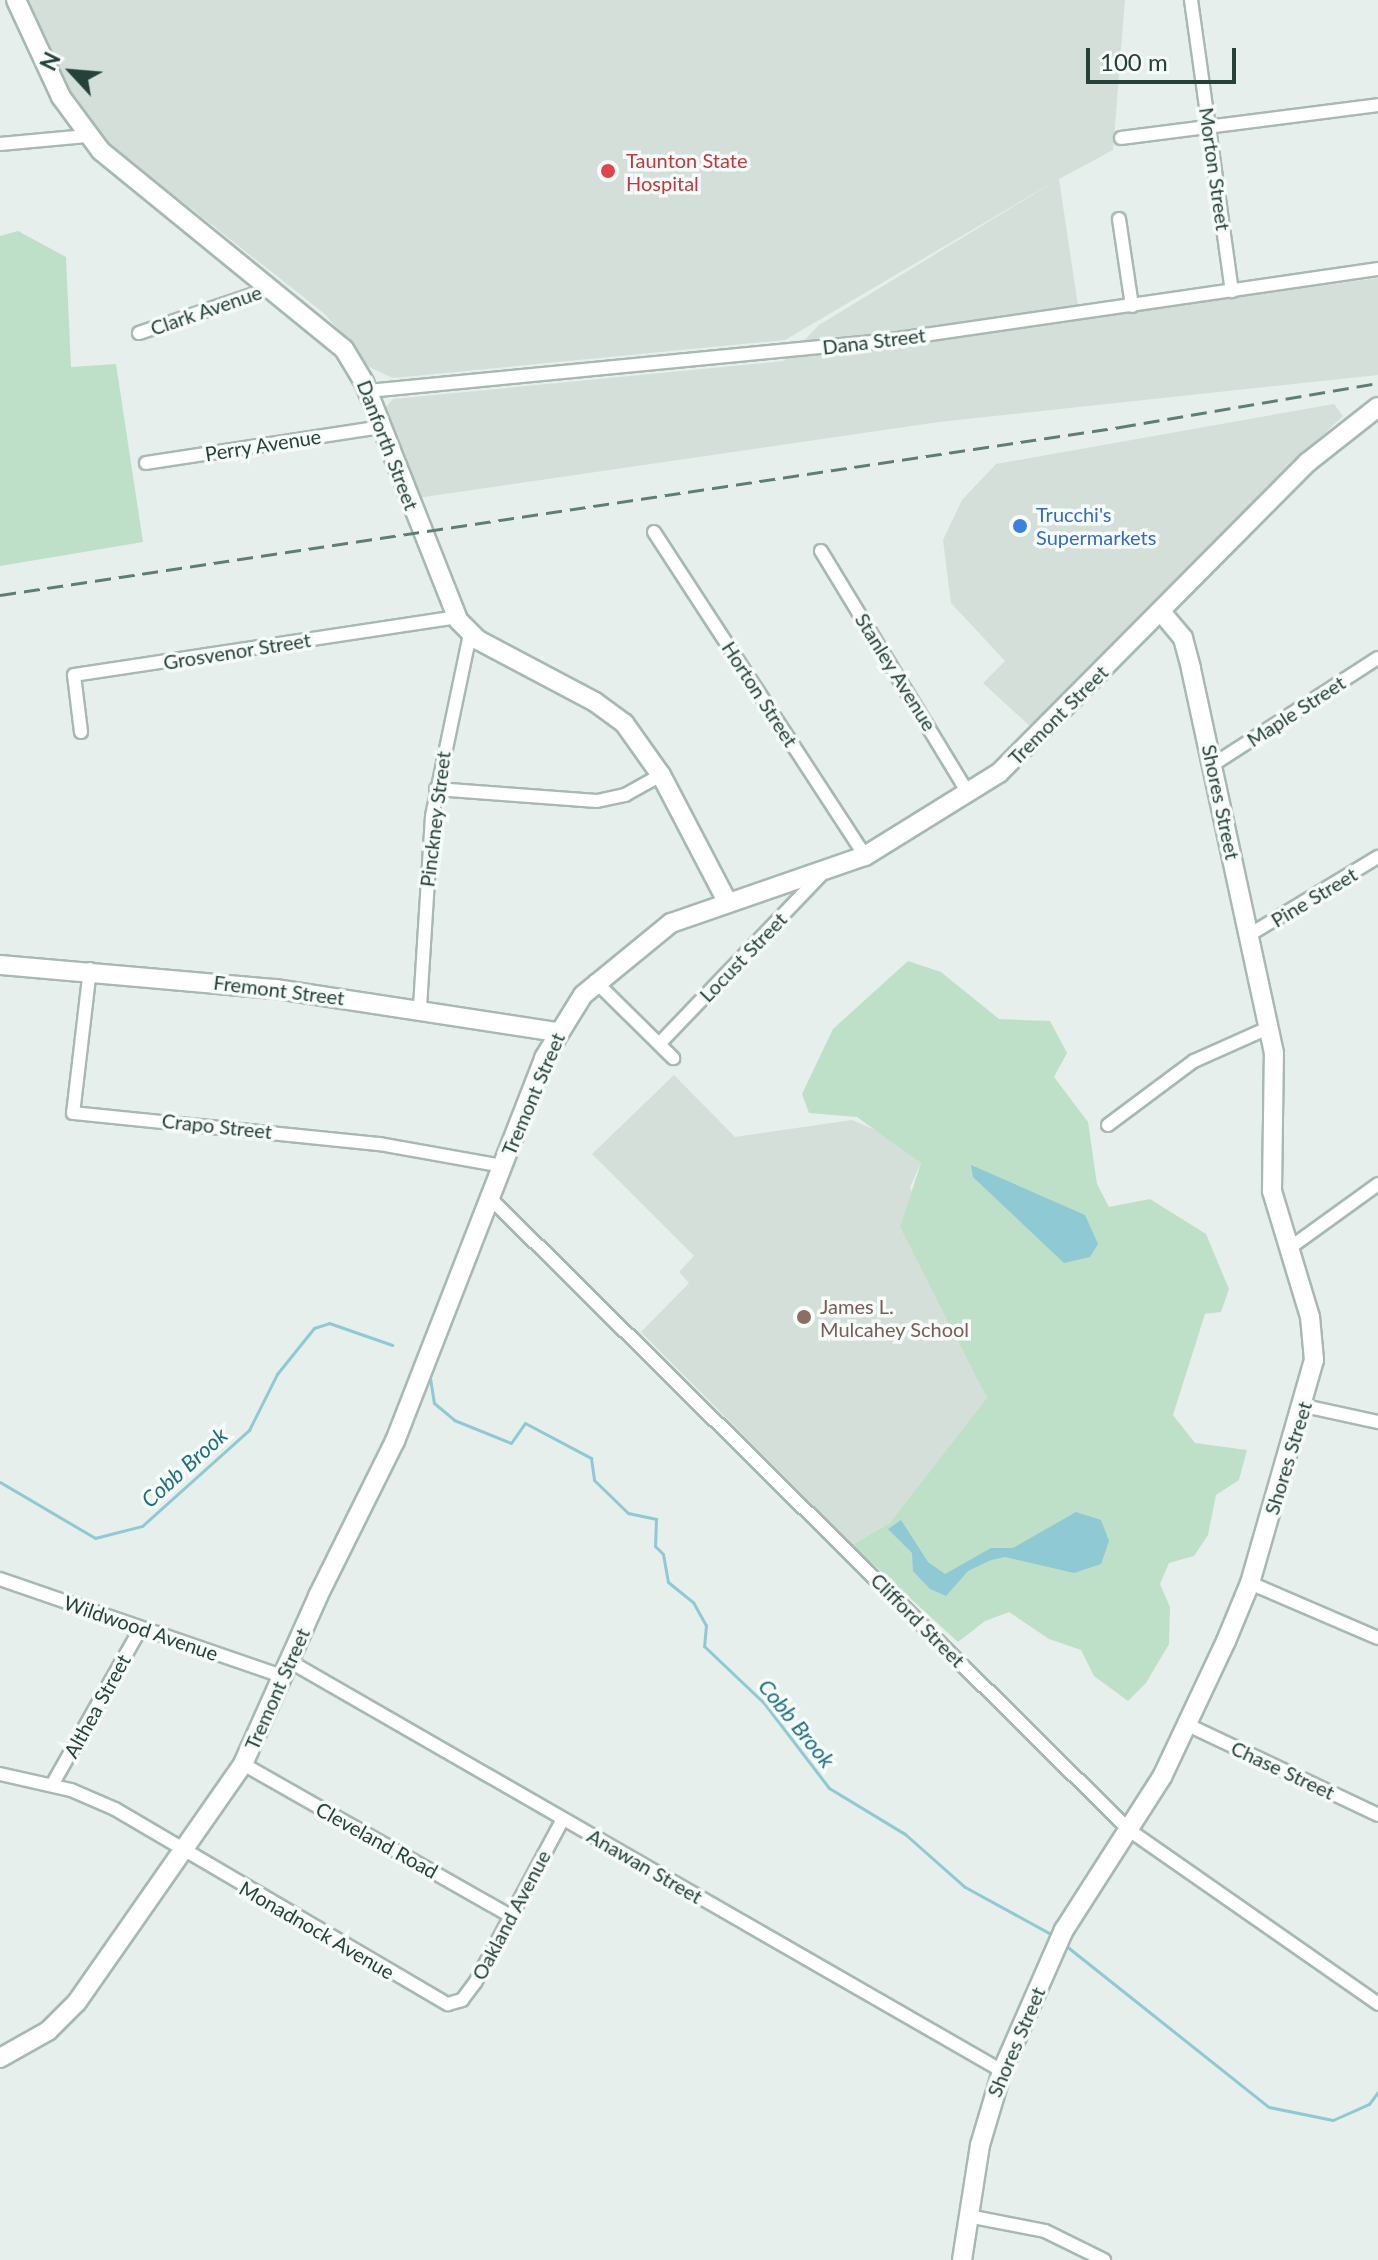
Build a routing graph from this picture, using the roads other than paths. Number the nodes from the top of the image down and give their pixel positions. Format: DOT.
graph roads {
  1 [pos="16,0"];
  2 [pos="1191,0"];
  3 [pos="1378,105"];
  4 [pos="1209,128"];
  5 [pos="87,136"];
  6 [pos="1121,138"];
  7 [pos="0,144"];
  8 [pos="1119,219"];
  9 [pos="1378,269"];
  10 [pos="273,287"];
  11 [pos="1232,291"];
  12 [pos="1132,306"];
  13 [pos="139,333"];
  14 [pos="368,391"];
  15 [pos="1378,407"];
  16 [pos="381,427"];
  17 [pos="146,463"];
  18 [pos="654,532"];
  19 [pos="821,551"];
  20 [pos="1161,612"];
  21 [pos="457,617"];
  22 [pos="470,634"];
  23 [pos="1378,658"];
  24 [pos="81,732"];
  25 [pos="1214,764"];
  26 [pos="661,775"];
  27 [pos="436,789"];
  28 [pos="969,794"];
  29 [pos="865,856"];
  30 [pos="1378,857"];
  31 [pos="826,870"];
  32 [pos="728,903"];
  33 [pos="1249,935"];
  34 [pos="0,965"];
  35 [pos="90,969"];
  36 [pos="595,981"];
  37 [pos="420,1007"];
  38 [pos="1268,1028"];
  39 [pos="557,1032"];
  40 [pos="660,1043"];
  41 [pos="673,1058"];
  42 [pos="1108,1125"];
  43 [pos="503,1166"];
  44 [pos="1378,1184"];
  45 [pos="490,1198"];
  46 [pos="1288,1249"];
  47 [pos="1304,1406"];
  48 [pos="1378,1422"];
  49 [pos="0,1579"];
  50 [pos="1250,1583"];
  51 [pos="141,1628"];
  52 [pos="1378,1638"];
  53 [pos="286,1668"];
  54 [pos="1188,1725"];
  55 [pos="243,1764"];
  56 [pos="0,1774"];
  57 [pos="52,1785"];
  58 [pos="1378,1815"];
  59 [pos="563,1819"];
  60 [pos="1129,1830"];
  61 [pos="182,1853"];
  62 [pos="511,1916"];
  63 [pos="453,2004"];
  64 [pos="1378,2004"];
  65 [pos="0,2058"];
  66 [pos="1002,2071"];
  67 [pos="968,2216"];
  68 [pos="962,2260"];
  69 [pos="1104,2260"];
  1 -- 5 [label="street, Danforth Street"];
  2 -- 4 [label="street, Morton Street"];
  3 -- 4 [label="street"];
  4 -- 6 [label="street"];
  4 -- 11 [label="street, Morton Street"];
  5 -- 7 [label="street"];
  5 -- 10 [label="street, Danforth Street"];
  8 -- 12 [label="street"];
  9 -- 11 [label="street, Dana Street"];
  10 -- 13 [label="street, Clark Avenue"];
  10 -- 14 [label="street, Danforth Street"];
  11 -- 12 [label="street, Dana Street"];
  12 -- 14 [label="street, Dana Street"];
  14 -- 16 [label="street, Danforth Street"];
  15 -- 20 [label="street, Tremont Street"];
  16 -- 17 [label="street, Perry Avenue"];
  16 -- 21 [label="street, Danforth Street"];
  18 -- 29 [label="street, Horton Street"];
  19 -- 28 [label="street, Stanley Avenue"];
  20 -- 25 [label="street, Shores Street"];
  20 -- 28 [label="street, Tremont Street"];
  21 -- 22 [label="street, Danforth Street"];
  21 -- 24 [label="street, Grosvenor Street"];
  22 -- 26 [label="street, Danforth Street"];
  22 -- 27 [label="street, Pinckney Street"];
  23 -- 25 [label="street, Maple Street"];
  25 -- 33 [label="street, Shores Street"];
  26 -- 27 [label="street"];
  26 -- 32 [label="street, Danforth Street"];
  27 -- 37 [label="street, Pinckney Street"];
  28 -- 29 [label="street, Tremont Street"];
  29 -- 31 [label="street, Tremont Street"];
  30 -- 33 [label="street, Pine Street"];
  31 -- 32 [label="street, Tremont Street"];
  31 -- 40 [label="street, Locust Street"];
  32 -- 36 [label="street, Tremont Street"];
  33 -- 38 [label="street, Shores Street"];
  34 -- 35 [label="street, Fremont Street"];
  35 -- 37 [label="street, Fremont Street"];
  35 -- 43 [label="street, Crapo Street"];
  36 -- 39 [label="street, Tremont Street"];
  36 -- 40 [label="street"];
  37 -- 39 [label="street, Fremont Street"];
  38 -- 42 [label="street"];
  38 -- 46 [label="street, Shores Street"];
  39 -- 43 [label="street, Tremont Street"];
  40 -- 41 [label="street"];
  43 -- 45 [label="street, Tremont Street"];
  44 -- 46 [label="street"];
  45 -- 53 [label="street, Tremont Street"];
  45 -- 60 [label="street, Clifford Street"];
  46 -- 47 [label="street, Shores Street"];
  47 -- 48 [label="street"];
  47 -- 50 [label="street, Shores Street"];
  49 -- 51 [label="street, Wildwood Avenue"];
  50 -- 52 [label="street"];
  50 -- 54 [label="street, Shores Street"];
  51 -- 53 [label="street, Wildwood Avenue"];
  51 -- 57 [label="street, Althea Street"];
  53 -- 55 [label="street, Tremont Street"];
  53 -- 59 [label="street, Anawan Street"];
  54 -- 58 [label="street, Chase Street"];
  54 -- 60 [label="street, Shores Street"];
  55 -- 61 [label="street, Tremont Street"];
  55 -- 62 [label="street, Cleveland Road"];
  56 -- 57 [label="street, Monadnock Avenue"];
  57 -- 61 [label="street, Monadnock Avenue"];
  59 -- 62 [label="street, Oakland Avenue"];
  59 -- 66 [label="street, Anawan Street"];
  60 -- 64 [label="street, Clifford Street"];
  60 -- 66 [label="street, Shores Street"];
  61 -- 63 [label="street, Monadnock Avenue"];
  61 -- 65 [label="street, Tremont Street"];
  62 -- 63 [label="street, Oakland Avenue"];
  66 -- 67 [label="street, Shores Street"];
  67 -- 68 [label="street, Shores Street"];
  67 -- 69 [label="street"];
}
